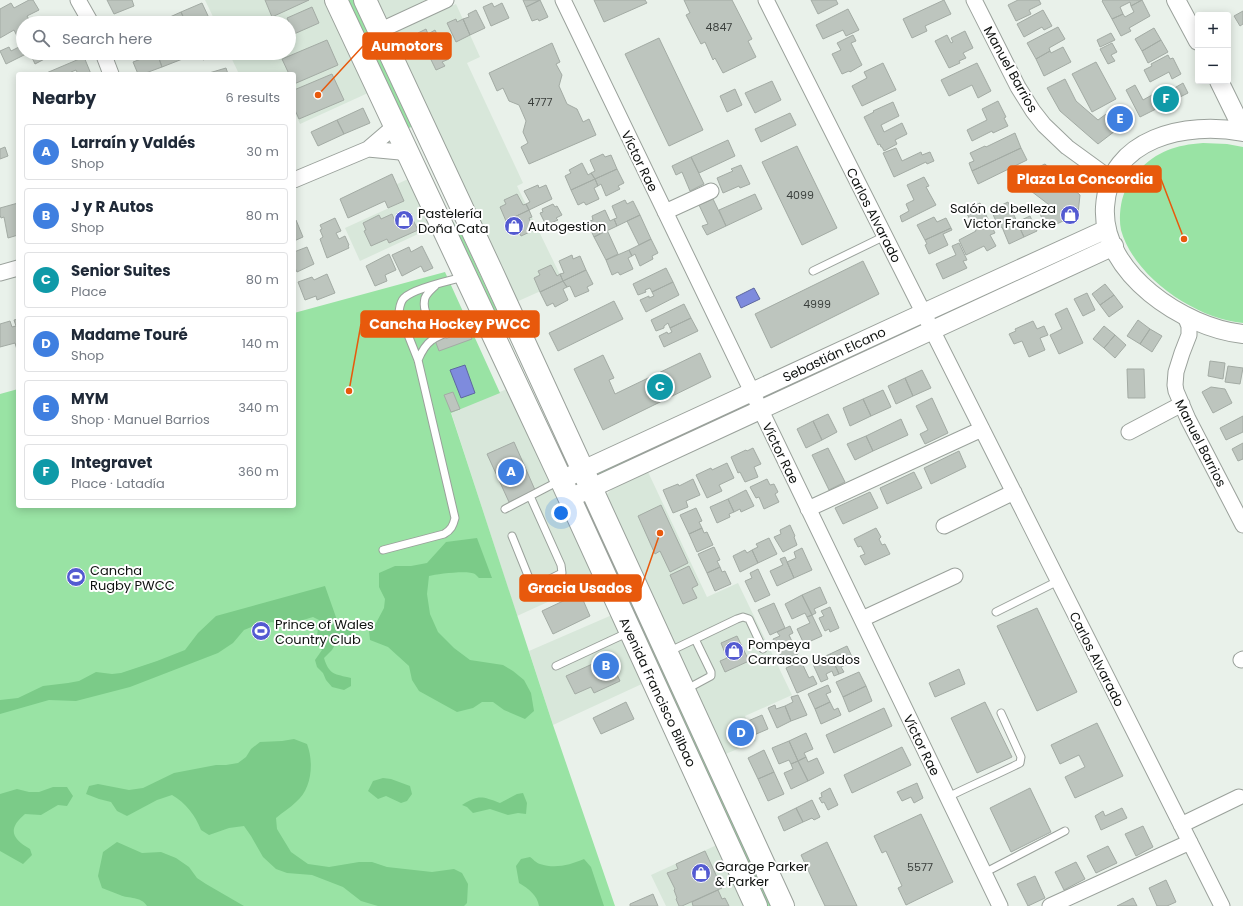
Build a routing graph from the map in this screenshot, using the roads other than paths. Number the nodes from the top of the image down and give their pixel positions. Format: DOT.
graph roads {
  1 [pos="78,0"];
  2 [pos="336,0"];
  3 [pos="365,0"];
  4 [pos="446,0"];
  5 [pos="563,0"];
  6 [pos="766,0"];
  7 [pos="974,0"];
  8 [pos="1176,0"];
  9 [pos="86,16"];
  10 [pos="379,31"];
  11 [pos="1195,35"];
  12 [pos="106,60"];
  13 [pos="110,72"];
  14 [pos="1220,84"];
  15 [pos="395,128"];
  16 [pos="1243,131"];
  17 [pos="368,149"];
  18 [pos="438,155"];
  19 [pos="409,157"];
  20 [pos="296,179"];
  21 [pos="1111,179"];
  22 [pos="711,191"];
  23 [pos="665,212"];
  24 [pos="1108,229"];
  25 [pos="884,236"];
  26 [pos="1114,246"];
  27 [pos="16,269"];
  28 [pos="813,270"];
  29 [pos="0,273"];
  30 [pos="465,276"];
  31 [pos="437,285"];
  32 [pos="923,313"];
  33 [pos="1185,316"];
  34 [pos="487,322"];
  35 [pos="1209,327"];
  36 [pos="932,331"];
  37 [pos="446,334"];
  38 [pos="1243,334"];
  39 [pos="1189,335"];
  40 [pos="418,360"];
  41 [pos="752,392"];
  42 [pos="1182,404"];
  43 [pos="761,410"];
  44 [pos="982,429"];
  45 [pos="1129,432"];
  46 [pos="587,479"];
  47 [pos="566,489"];
  48 [pos="1014,492"];
  49 [pos="530,496"];
  50 [pos="505,509"];
  51 [pos="808,509"];
  52 [pos="1243,525"];
  53 [pos="944,526"];
  54 [pos="512,536"];
  55 [pos="383,550"];
  56 [pos="955,576"];
  57 [pos="1058,581"];
  58 [pos="996,612"];
  59 [pos="862,619"];
  60 [pos="630,631"];
  61 [pos="695,638"];
  62 [pos="763,649"];
  63 [pos="666,653"];
  64 [pos="556,666"];
  65 [pos="684,690"];
  66 [pos="1001,713"];
  67 [pos="948,797"];
  68 [pos="1239,797"];
  69 [pos="1181,825"];
  70 [pos="1065,831"];
  71 [pos="1190,842"];
  72 [pos="984,873"];
  73 [pos="756,906"];
  74 [pos="783,906"];
  75 [pos="1000,906"];
  76 [pos="1050,906"];
  77 [pos="1222,906"];
  1 -- 9 [label="street"];
  2 -- 15 [label="main road, Avenida Francisco Bilbao"];
  3 -- 10 [label="main road, Avenida Francisco Bilbao"];
  4 -- 10 [label="street"];
  5 -- 23 [label="street, Víctor Rae"];
  6 -- 25 [label="street, Carlos Alvarado"];
  7 -- 21 [label="street, Manuel Barrios"];
  8 -- 11 [label="street"];
  10 -- 18 [label="main road, Avenida Francisco Bilbao"];
  12 -- 13 [label="street"];
  14 -- 16 [label="street"];
  15 -- 17 [label="street"];
  15 -- 18 [label="main road"];
  15 -- 19 [label="main road, Avenida Francisco Bilbao"];
  16 -- 21 [label="street"];
  17 -- 19 [label="street"];
  17 -- 20 [label="street"];
  18 -- 46 [label="main road, Avenida Francisco Bilbao"];
  19 -- 30 [label="main road, Avenida Francisco Bilbao"];
  21 -- 24 [label="street"];
  22 -- 23 [label="street"];
  23 -- 41 [label="street, Víctor Rae"];
  24 -- 26 [label="street"];
  24 -- 32 [label="street, Sebastián Elcano"];
  25 -- 28 [label="lane"];
  25 -- 32 [label="street, Carlos Alvarado"];
  26 -- 33 [label="street"];
  26 -- 36 [label="street, Sebastián Elcano"];
  27 -- 29 [label="street"];
  30 -- 31 [label="lane"];
  30 -- 34 [label="main road, Avenida Francisco Bilbao"];
  31 -- 37 [label="lane"];
  31 -- 40 [label="lane"];
  32 -- 36 [label="street, Carlos Alvarado"];
  32 -- 41 [label="street, Sebastián Elcano"];
  33 -- 35 [label="street"];
  33 -- 39 [label="street"];
  34 -- 37 [label="lane"];
  34 -- 47 [label="main road, Avenida Francisco Bilbao"];
  35 -- 38 [label="street"];
  35 -- 39 [label="street"];
  36 -- 43 [label="street, Sebastián Elcano"];
  36 -- 44 [label="street, Carlos Alvarado"];
  37 -- 40 [label="lane"];
  39 -- 42 [label="street, Manuel Barrios"];
  40 -- 55 [label="lane"];
  41 -- 43 [label="street, Víctor Rae"];
  41 -- 46 [label="street, Sebastián Elcano"];
  42 -- 45 [label="street"];
  42 -- 52 [label="street, Manuel Barrios"];
  43 -- 46 [label="street, Sebastián Elcano"];
  43 -- 51 [label="street, Víctor Rae"];
  44 -- 48 [label="street, Carlos Alvarado"];
  44 -- 51 [label="street"];
  46 -- 47 [label="street, Sebastián Elcano"];
  46 -- 63 [label="main road, Avenida Francisco Bilbao"];
  47 -- 49 [label="lane"];
  47 -- 60 [label="main road, Avenida Francisco Bilbao"];
  48 -- 53 [label="street"];
  48 -- 57 [label="street, Carlos Alvarado"];
  49 -- 50 [label="lane"];
  49 -- 54 [label="lane"];
  51 -- 59 [label="street, Víctor Rae"];
  56 -- 59 [label="street"];
  57 -- 58 [label="lane"];
  57 -- 69 [label="street, Carlos Alvarado"];
  59 -- 67 [label="street, Víctor Rae"];
  60 -- 64 [label="lane"];
  60 -- 73 [label="main road, Avenida Francisco Bilbao"];
  61 -- 62 [label="lane"];
  61 -- 63 [label="lane"];
  61 -- 65 [label="lane"];
  63 -- 65 [label="main road, Avenida Francisco Bilbao"];
  65 -- 74 [label="main road, Avenida Francisco Bilbao"];
  66 -- 67 [label="lane"];
  67 -- 72 [label="street, Víctor Rae"];
  68 -- 69 [label="street"];
  69 -- 71 [label="street, Carlos Alvarado"];
  70 -- 72 [label="lane"];
  71 -- 76 [label="street"];
  71 -- 77 [label="street, Carlos Alvarado"];
  72 -- 75 [label="street, Víctor Rae"];
}
